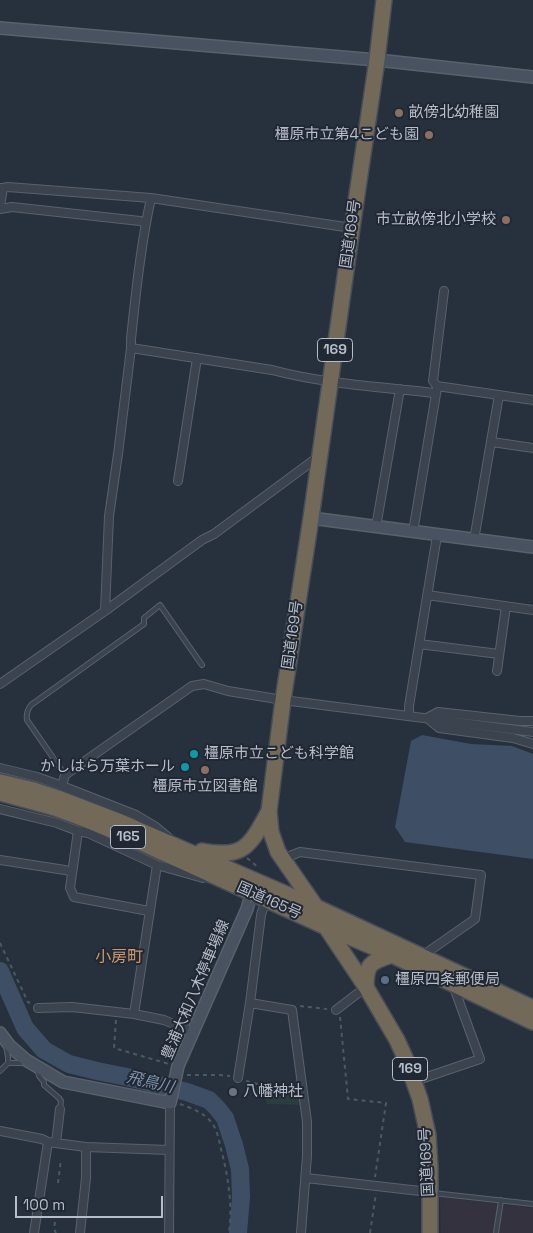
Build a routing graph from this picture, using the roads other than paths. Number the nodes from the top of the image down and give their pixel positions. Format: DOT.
graph roads {
  1 [pos="384,0"];
  2 [pos="0,28"];
  3 [pos="377,60"];
  4 [pos="533,77"];
  5 [pos="2,188"];
  6 [pos="151,198"];
  7 [pos="0,208"];
  8 [pos="146,223"];
  9 [pos="352,228"];
  10 [pos="444,291"];
  11 [pos="131,348"];
  12 [pos="196,358"];
  13 [pos="331,382"];
  14 [pos="400,389"];
  15 [pos="437,390"];
  16 [pos="499,395"];
  17 [pos="533,400"];
  18 [pos="492,442"];
  19 [pos="533,448"];
  20 [pos="320,456"];
  21 [pos="178,481"];
  22 [pos="311,518"];
  23 [pos="376,527"];
  24 [pos="413,532"];
  25 [pos="437,536"];
  26 [pos="474,540"];
  27 [pos="533,548"];
  28 [pos="427,595"];
  29 [pos="506,606"];
  30 [pos="533,610"];
  31 [pos="105,611"];
  32 [pos="419,644"];
  33 [pos="499,654"];
  34 [pos="202,664"];
  35 [pos="497,671"];
  36 [pos="0,684"];
  37 [pos="284,700"];
  38 [pos="409,716"];
  39 [pos="427,718"];
  40 [pos="533,721"];
  41 [pos="533,732"];
  42 [pos="533,744"];
  43 [pos="0,768"];
  44 [pos="66,775"];
  45 [pos="0,782"];
  46 [pos="62,786"];
  47 [pos="0,793"];
  48 [pos="0,809"];
  49 [pos="269,811"];
  50 [pos="78,831"];
  51 [pos="177,846"];
  52 [pos="282,858"];
  53 [pos="0,860"];
  54 [pos="157,865"];
  55 [pos="72,872"];
  56 [pos="223,880"];
  57 [pos="253,886"];
  58 [pos="266,899"];
  59 [pos="316,907"];
  60 [pos="149,911"];
  61 [pos="326,927"];
  62 [pos="392,955"];
  63 [pos="422,956"];
  64 [pos="453,985"];
  65 [pos="366,987"];
  66 [pos="533,1000"];
  67 [pos="502,1001"];
  68 [pos="250,1003"];
  69 [pos="38,1008"];
  70 [pos="533,1008"];
  71 [pos="338,1012"];
  72 [pos="134,1014"];
  73 [pos="533,1022"];
  74 [pos="533,1031"];
  75 [pos="193,1032"];
  76 [pos="3,1038"];
  77 [pos="26,1060"];
  78 [pos="8,1063"];
  79 [pos="38,1068"];
  80 [pos="0,1071"];
  81 [pos="238,1078"];
  82 [pos="415,1081"];
  83 [pos="170,1100"];
  84 [pos="60,1109"];
  85 [pos="0,1131"];
  86 [pos="52,1143"];
  87 [pos="86,1147"];
  88 [pos="169,1150"];
  89 [pos="306,1178"];
  90 [pos="429,1192"];
  91 [pos="501,1200"];
  92 [pos="533,1204"];
  93 [pos="34,1233"];
  94 [pos="80,1233"];
  95 [pos="168,1233"];
  96 [pos="301,1233"];
  97 [pos="430,1233"];
  98 [pos="496,1233"];
  1 -- 3 [label="highway, 国道169号 / 169"];
  2 -- 3 [label="street"];
  3 -- 4 [label="street"];
  3 -- 9 [label="highway, 国道169号 / 169"];
  5 -- 6 [label="street"];
  5 -- 7 [label="street"];
  6 -- 8 [label="street"];
  6 -- 9 [label="street"];
  7 -- 8 [label="street"];
  8 -- 11 [label="street"];
  9 -- 13 [label="highway, 国道169号 / 169"];
  10 -- 15 [label="street"];
  11 -- 12 [label="street"];
  11 -- 31 [label="street"];
  12 -- 13 [label="street"];
  12 -- 21 [label="street"];
  13 -- 14 [label="street"];
  13 -- 20 [label="highway, 国道169号 / 169"];
  14 -- 15 [label="street"];
  14 -- 23 [label="street"];
  15 -- 16 [label="street"];
  15 -- 24 [label="street"];
  16 -- 17 [label="street"];
  16 -- 18 [label="street"];
  18 -- 19 [label="street"];
  18 -- 26 [label="street"];
  20 -- 22 [label="highway, 国道169号 / 169"];
  20 -- 31 [label="street"];
  22 -- 23 [label="street"];
  22 -- 37 [label="highway, 国道169号 / 169"];
  23 -- 24 [label="street"];
  24 -- 25 [label="street"];
  25 -- 26 [label="street"];
  25 -- 28 [label="street"];
  26 -- 27 [label="street"];
  28 -- 29 [label="street"];
  28 -- 32 [label="street"];
  29 -- 30 [label="street"];
  29 -- 33 [label="street"];
  31 -- 36 [label="street"];
  32 -- 33 [label="street"];
  32 -- 38 [label="street"];
  33 -- 35 [label="street"];
  34 -- 44 [label="lane"];
  37 -- 38 [label="street"];
  37 -- 44 [label="street"];
  37 -- 49 [label="highway, 国道169号 / 169"];
  38 -- 39 [label="street"];
  39 -- 40 [label="street"];
  39 -- 41 [label="street"];
  39 -- 42 [label="street"];
  43 -- 46 [label="street"];
  44 -- 46 [label="street"];
  45 -- 51 [label="highway, 国道165号 / 165"];
  46 -- 51 [label="street"];
  47 -- 56 [label="highway, 国道165号 / 165"];
  48 -- 50 [label="street"];
  49 -- 51 [label="highway"];
  49 -- 52 [label="highway, 国道169号 / 169"];
  50 -- 54 [label="street"];
  50 -- 55 [label="street"];
  51 -- 57 [label="highway, 国道165号 / 165"];
  52 -- 59 [label="highway, 国道169号 / 169"];
  52 -- 63 [label="street"];
  53 -- 55 [label="street"];
  54 -- 56 [label="street"];
  54 -- 60 [label="street"];
  55 -- 60 [label="street"];
  56 -- 57 [label="highway, 国道165号 / 165"];
  57 -- 58 [label="highway, 国道165号 / 165"];
  57 -- 59 [label="highway, 国道165号 / 165"];
  57 -- 75 [label="street, 豊浦大和八木停車場線"];
  58 -- 61 [label="highway, 国道165号 / 165"];
  58 -- 68 [label="street"];
  59 -- 61 [label="highway, 国道169号 / 169"];
  59 -- 63 [label="highway, 国道165号 / 165"];
  60 -- 72 [label="street"];
  61 -- 62 [label="highway, 国道165号 / 165"];
  61 -- 65 [label="highway, 国道169号 / 169"];
  62 -- 64 [label="highway, 国道165号 / 165"];
  62 -- 65 [label="highway"];
  63 -- 67 [label="highway, 国道165号 / 165"];
  64 -- 67 [label="highway, 国道165号 / 165"];
  64 -- 82 [label="street"];
  65 -- 71 [label="street"];
  65 -- 82 [label="highway, 国道169号 / 169"];
  66 -- 67 [label="street"];
  67 -- 70 [label="highway, 国道165号 / 165"];
  67 -- 73 [label="highway, 国道165号 / 165"];
  67 -- 74 [label="street"];
  68 -- 81 [label="street"];
  68 -- 89 [label="street"];
  69 -- 72 [label="street"];
  72 -- 75 [label="street"];
  75 -- 83 [label="street, 豊浦大和八木停車場線"];
  76 -- 77 [label="street"];
  76 -- 78 [label="lane"];
  77 -- 78 [label="lane"];
  77 -- 79 [label="street"];
  78 -- 80 [label="lane"];
  79 -- 83 [label="street"];
  79 -- 84 [label="lane"];
  82 -- 90 [label="highway, 国道169号 / 169"];
  83 -- 88 [label="street"];
  84 -- 86 [label="street"];
  85 -- 86 [label="street"];
  86 -- 87 [label="street"];
  86 -- 93 [label="street"];
  87 -- 88 [label="street"];
  87 -- 94 [label="street"];
  88 -- 95 [label="street"];
  89 -- 90 [label="street"];
  89 -- 96 [label="street"];
  90 -- 91 [label="lane"];
  90 -- 97 [label="highway, 国道169号 / 169"];
  91 -- 92 [label="lane"];
  91 -- 98 [label="lane"];
}
